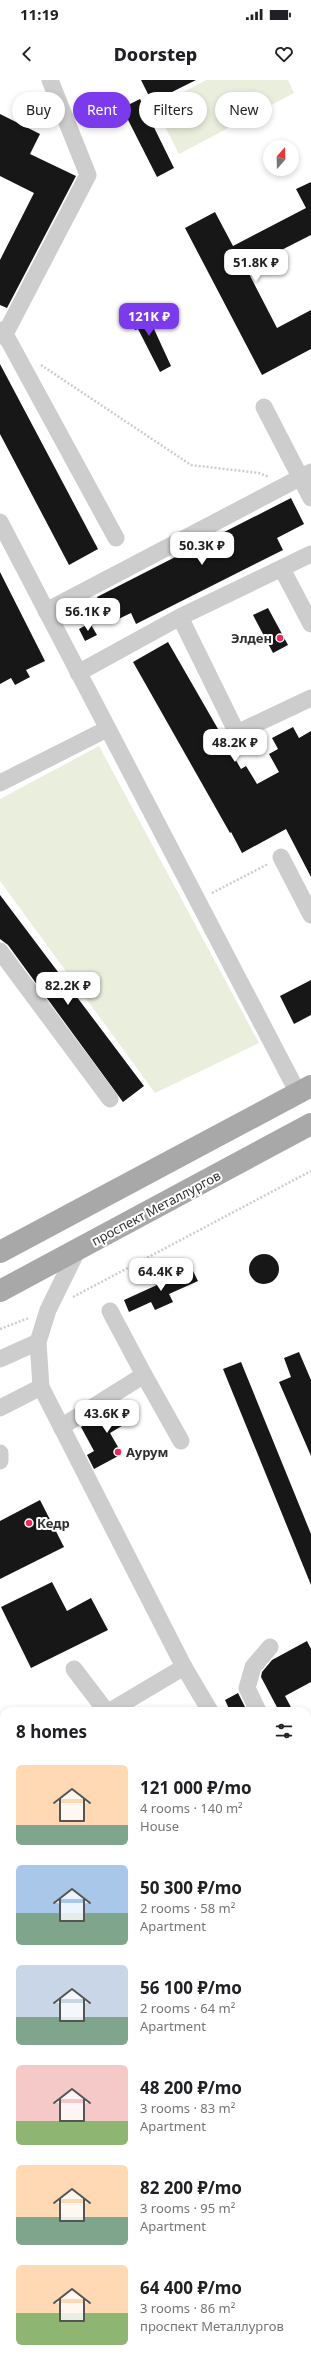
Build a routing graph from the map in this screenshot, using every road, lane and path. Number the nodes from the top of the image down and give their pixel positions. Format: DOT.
graph roads {
  1 [pos="50,80"];
  2 [pos="2,334"];
  3 [pos="20,364"];
  4 [pos="264,408"];
  5 [pos="300,478"];
  6 [pos="311,498"];
  7 [pos="0,522"];
  8 [pos="116,538"];
  9 [pos="311,554"];
  10 [pos="282,569"];
  11 [pos="46,611"];
  12 [pos="180,617"];
  13 [pos="311,624"];
  14 [pos="78,673"];
  15 [pos="311,698"];
  16 [pos="107,729"];
  17 [pos="0,783"];
  18 [pos="281,857"];
  19 [pos="198,901"];
  20 [pos="311,915"];
  21 [pos="0,951"];
  22 [pos="305,1090"];
  23 [pos="110,1099"];
  24 [pos="311,1124"];
  25 [pos="311,1170"];
  26 [pos="78,1249"];
  27 [pos="0,1252"];
  28 [pos="0,1291"];
  29 [pos="48,1310"];
  30 [pos="110,1311"];
  31 [pos="0,1328"];
  32 [pos="38,1342"];
  33 [pos="0,1359"];
  34 [pos="144,1375"];
  35 [pos="41,1387"];
  36 [pos="0,1408"];
  37 [pos="61,1427"];
  38 [pos="181,1441"];
  39 [pos="0,1453"];
  40 [pos="0,1461"];
  41 [pos="270,1647"];
  42 [pos="184,1666"];
  43 [pos="74,1669"];
  44 [pos="103,1707"];
  45 [pos="117,1707"];
  46 [pos="208,1707"];
  47 [pos="256,1707"];
  1 -- 2 [label="street"];
  2 -- 3 [label="street"];
  3 -- 5 [label="path"];
  3 -- 8 [label="street"];
  4 -- 5 [label="street"];
  5 -- 6 [label="street"];
  5 -- 11 [label="street"];
  7 -- 11 [label="street"];
  9 -- 10 [label="street"];
  10 -- 12 [label="street"];
  10 -- 13 [label="street"];
  11 -- 14 [label="street"];
  12 -- 14 [label="street"];
  12 -- 15 [label="street"];
  14 -- 16 [label="street"];
  16 -- 17 [label="street"];
  16 -- 19 [label="street"];
  18 -- 19 [label="path"];
  18 -- 20 [label="street"];
  19 -- 22 [label="street"];
  21 -- 23 [label="street"];
  22 -- 27 [label="main road"];
  24 -- 26 [label="main road, проспект Металлургов"];
  25 -- 29 [label="path"];
  26 -- 28 [label="main road, проспект Металлургов"];
  26 -- 29 [label="street"];
  29 -- 31 [label="path"];
  29 -- 32 [label="street"];
  30 -- 34 [label="street"];
  32 -- 33 [label="street"];
  32 -- 35 [label="street"];
  34 -- 37 [label="street"];
  34 -- 38 [label="street"];
  35 -- 36 [label="street"];
  35 -- 37 [label="street"];
  37 -- 42 [label="street"];
  39 -- 40 [label="street"];
  41 -- 47 [label="street"];
  42 -- 45 [label="street"];
  42 -- 46 [label="street"];
  43 -- 44 [label="street"];
}
